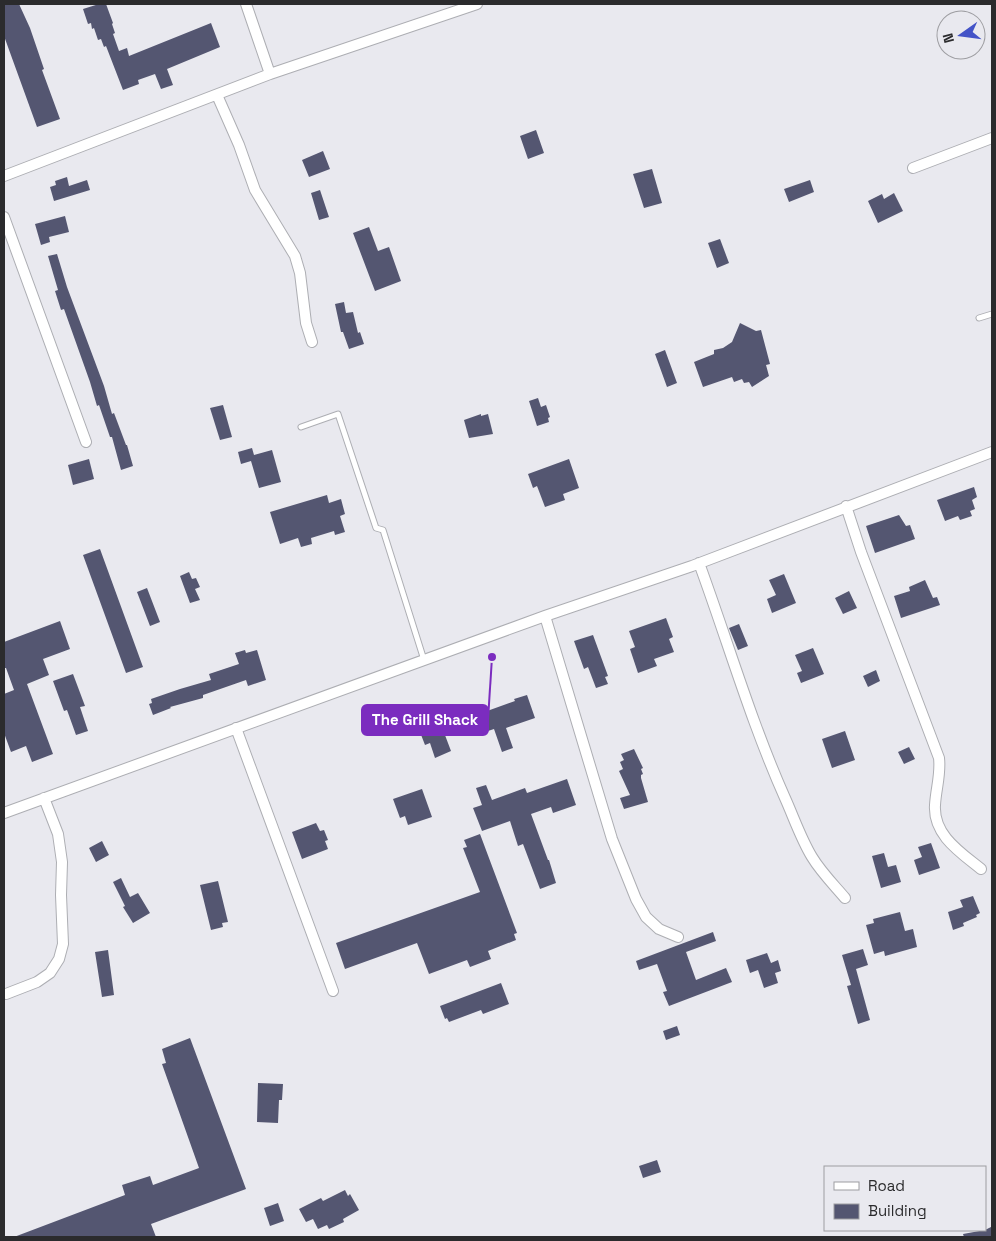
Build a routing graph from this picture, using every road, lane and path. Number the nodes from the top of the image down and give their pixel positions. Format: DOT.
graph roads {
  1 [pos="246,4"];
  2 [pos="476,4"];
  3 [pos="270,74"];
  4 [pos="217,95"];
  5 [pos="992,138"];
  6 [pos="913,168"];
  7 [pos="4,176"];
  8 [pos="4,217"];
  9 [pos="992,314"];
  10 [pos="979,318"];
  11 [pos="312,342"];
  12 [pos="301,427"];
  13 [pos="86,442"];
  14 [pos="992,452"];
  15 [pos="846,506"];
  16 [pos="699,563"];
  17 [pos="546,616"];
  18 [pos="424,661"];
  19 [pos="236,728"];
  20 [pos="44,798"];
  21 [pos="4,813"];
  22 [pos="981,869"];
  23 [pos="845,898"];
  24 [pos="678,938"];
  25 [pos="333,991"];
  26 [pos="6,994"];
  1 -- 3 [label="street"];
  2 -- 3 [label="street"];
  3 -- 4 [label="street"];
  4 -- 7 [label="street"];
  4 -- 11 [label="street"];
  5 -- 6 [label="street"];
  8 -- 13 [label="street"];
  9 -- 10 [label="lane"];
  12 -- 18 [label="lane"];
  14 -- 15 [label="street"];
  15 -- 16 [label="street"];
  15 -- 22 [label="street"];
  16 -- 17 [label="street"];
  16 -- 23 [label="street"];
  17 -- 18 [label="street"];
  17 -- 24 [label="street"];
  18 -- 19 [label="street"];
  19 -- 20 [label="street"];
  19 -- 25 [label="street"];
  20 -- 21 [label="street"];
  20 -- 26 [label="street"];
}
